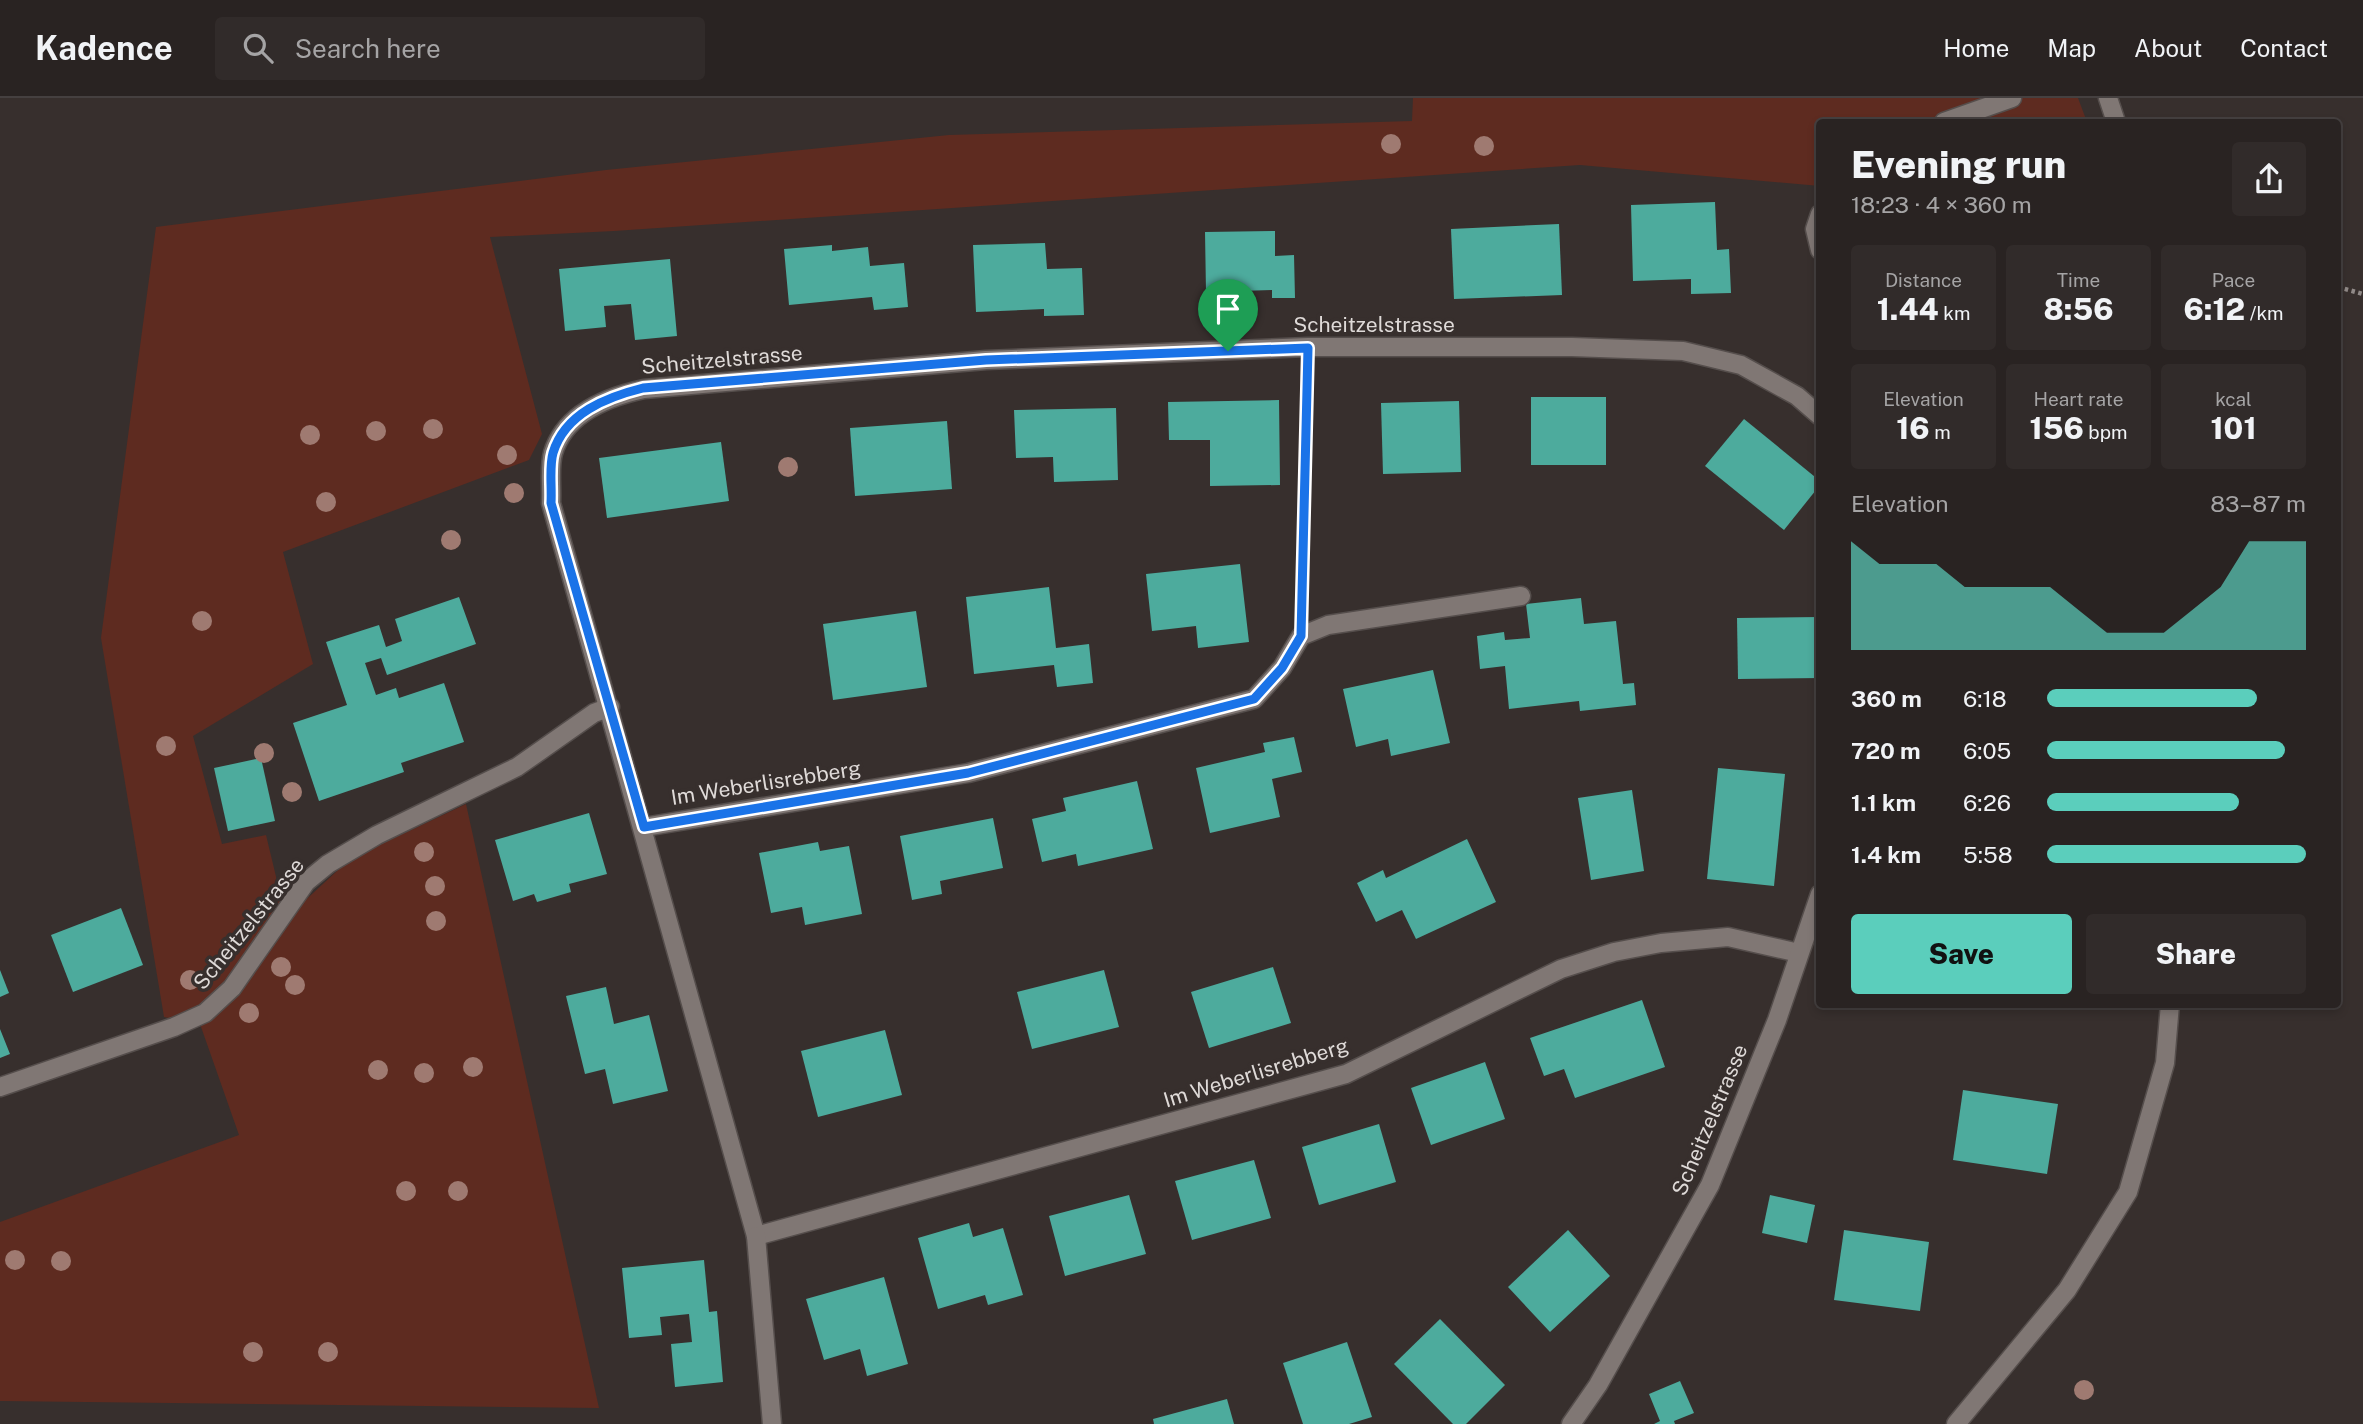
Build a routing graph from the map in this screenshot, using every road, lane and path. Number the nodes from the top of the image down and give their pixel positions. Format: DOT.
graph roads {
  1 [pos="2012,98"];
  2 [pos="2108,98"];
  3 [pos="1952,119"];
  4 [pos="2115,119"];
  5 [pos="2341,287"];
  6 [pos="2363,294"];
  7 [pos="1308,348"];
  8 [pos="1816,412"];
  9 [pos="1521,596"];
  10 [pos="1301,636"];
  11 [pos="610,707"];
  12 [pos="644,827"];
  13 [pos="1816,905"];
  14 [pos="1799,953"];
  15 [pos="2170,1008"];
  16 [pos="0,1087"];
  17 [pos="756,1236"];
  18 [pos="772,1424"];
  19 [pos="1571,1424"];
  20 [pos="1956,1424"];
  1 -- 3 [label="street"];
  2 -- 4 [label="street"];
  5 -- 6 [label="path"];
  7 -- 8 [label="street, Scheitzelstrasse"];
  7 -- 10 [label="path"];
  7 -- 11 [label="street, Scheitzelstrasse"];
  9 -- 10 [label="street"];
  10 -- 12 [label="street, Im Weberlisrebberg"];
  11 -- 12 [label="street"];
  11 -- 16 [label="street, Scheitzelstrasse"];
  12 -- 17 [label="street"];
  13 -- 14 [label="street, Scheitzelstrasse"];
  14 -- 17 [label="street, Im Weberlisrebberg"];
  14 -- 19 [label="street, Scheitzelstrasse"];
  15 -- 20 [label="street"];
  17 -- 18 [label="street"];
}
